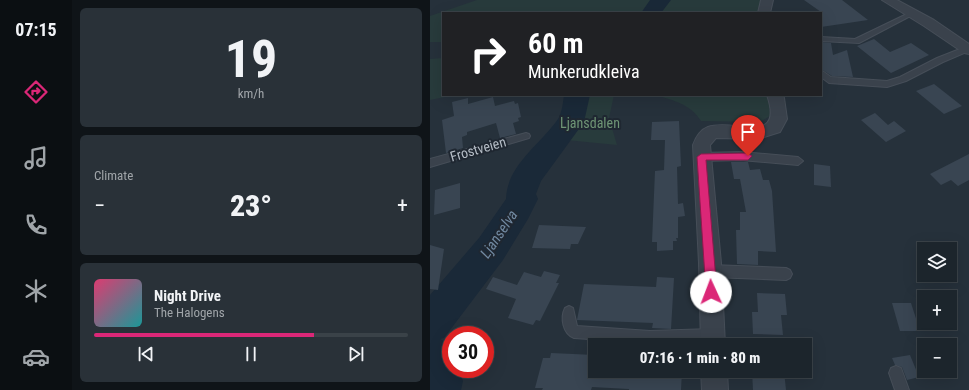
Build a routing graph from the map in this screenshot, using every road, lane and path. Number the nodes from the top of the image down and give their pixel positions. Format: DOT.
graph roads {
  1 [pos="767,0"];
  2 [pos="888,0"];
  3 [pos="764,12"];
  4 [pos="913,13"];
  5 [pos="822,39"];
  6 [pos="969,50"];
  7 [pos="822,74"];
  8 [pos="776,96"];
  9 [pos="526,136"];
  10 [pos="701,157"];
  11 [pos="798,161"];
  12 [pos="430,163"];
  13 [pos="711,271"];
  14 [pos="786,274"];
  15 [pos="569,312"];
  16 [pos="671,338"];
  17 [pos="712,338"];
  18 [pos="896,373"];
  19 [pos="714,378"];
  20 [pos="715,390"];
  21 [pos="902,390"];
  1 -- 3 [label="street"];
  2 -- 4 [label="street"];
  4 -- 5 [label="lane"];
  4 -- 6 [label="street"];
  6 -- 7 [label="lane"];
  8 -- 10 [label="street"];
  9 -- 12 [label="lane, Frostveien"];
  10 -- 11 [label="lane"];
  10 -- 13 [label="street"];
  13 -- 14 [label="lane"];
  13 -- 17 [label="street"];
  15 -- 16 [label="lane"];
  18 -- 21 [label="lane"];
  19 -- 20 [label="street"];
}
